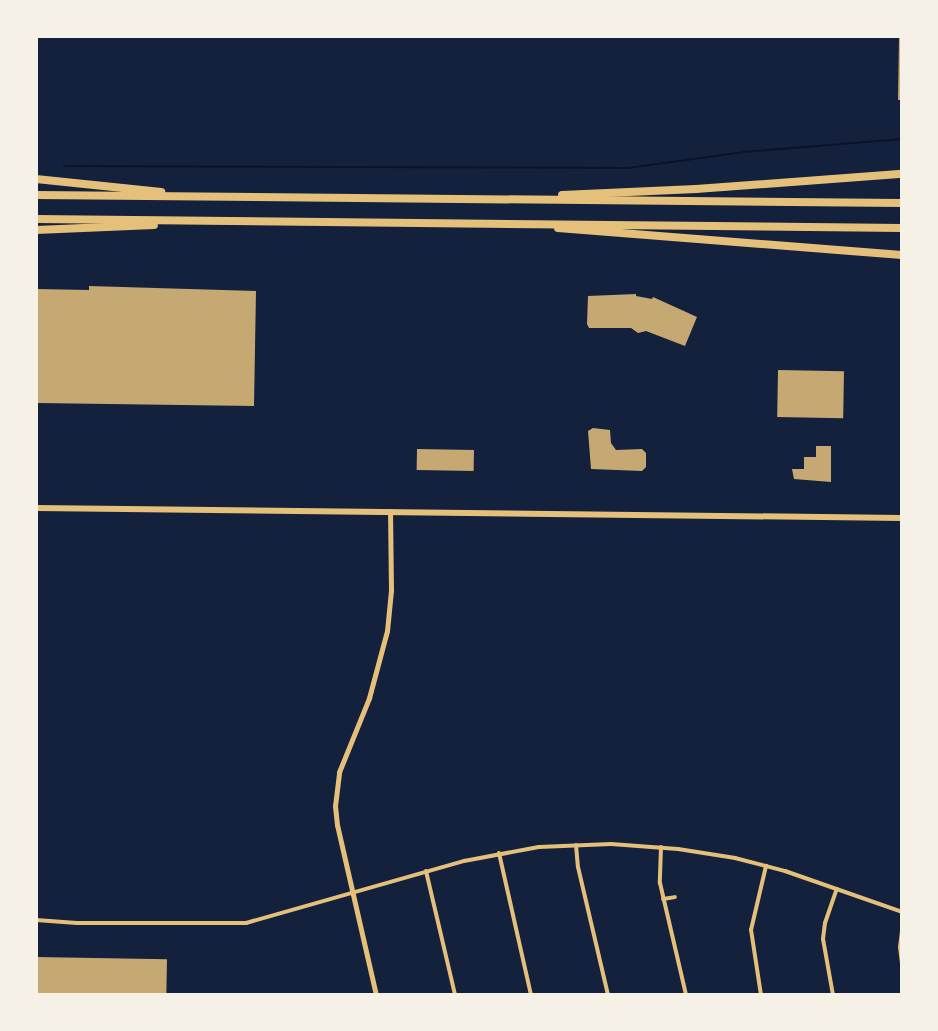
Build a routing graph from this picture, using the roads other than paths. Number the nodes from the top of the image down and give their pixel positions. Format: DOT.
graph roads {
  1 [pos="902,174"];
  2 [pos="36,179"];
  3 [pos="36,195"];
  4 [pos="198,196"];
  5 [pos="524,198"];
  6 [pos="902,203"];
  7 [pos="36,219"];
  8 [pos="199,221"];
  9 [pos="524,224"];
  10 [pos="902,228"];
  11 [pos="36,230"];
  12 [pos="902,255"];
  13 [pos="36,508"];
  14 [pos="390,511"];
  15 [pos="902,518"];
  16 [pos="576,845"];
  17 [pos="661,847"];
  18 [pos="499,854"];
  19 [pos="766,866"];
  20 [pos="426,871"];
  21 [pos="837,889"];
  22 [pos="352,894"];
  23 [pos="675,897"];
  24 [pos="663,899"];
  25 [pos="902,912"];
  26 [pos="36,920"];
  27 [pos="902,931"];
  28 [pos="902,964"];
  29 [pos="376,995"];
  30 [pos="455,995"];
  31 [pos="531,995"];
  32 [pos="608,995"];
  33 [pos="686,995"];
  34 [pos="761,995"];
  35 [pos="833,995"];
  1 -- 5 [label="highway"];
  2 -- 4 [label="highway"];
  3 -- 4 [label="highway"];
  4 -- 5 [label="highway"];
  5 -- 6 [label="highway"];
  7 -- 8 [label="highway"];
  8 -- 9 [label="highway"];
  8 -- 11 [label="highway"];
  9 -- 10 [label="highway"];
  9 -- 12 [label="highway"];
  13 -- 14 [label="main road"];
  14 -- 15 [label="main road"];
  14 -- 22 [label="street"];
  16 -- 17 [label="street"];
  16 -- 18 [label="street"];
  16 -- 32 [label="street"];
  17 -- 19 [label="street"];
  17 -- 24 [label="street"];
  18 -- 20 [label="street"];
  18 -- 31 [label="street"];
  19 -- 21 [label="street"];
  19 -- 34 [label="street"];
  20 -- 22 [label="street"];
  20 -- 30 [label="street"];
  21 -- 25 [label="street"];
  21 -- 35 [label="street"];
  22 -- 26 [label="street"];
  22 -- 29 [label="street"];
  23 -- 24 [label="street"];
  24 -- 33 [label="street"];
  27 -- 28 [label="street"];
}
